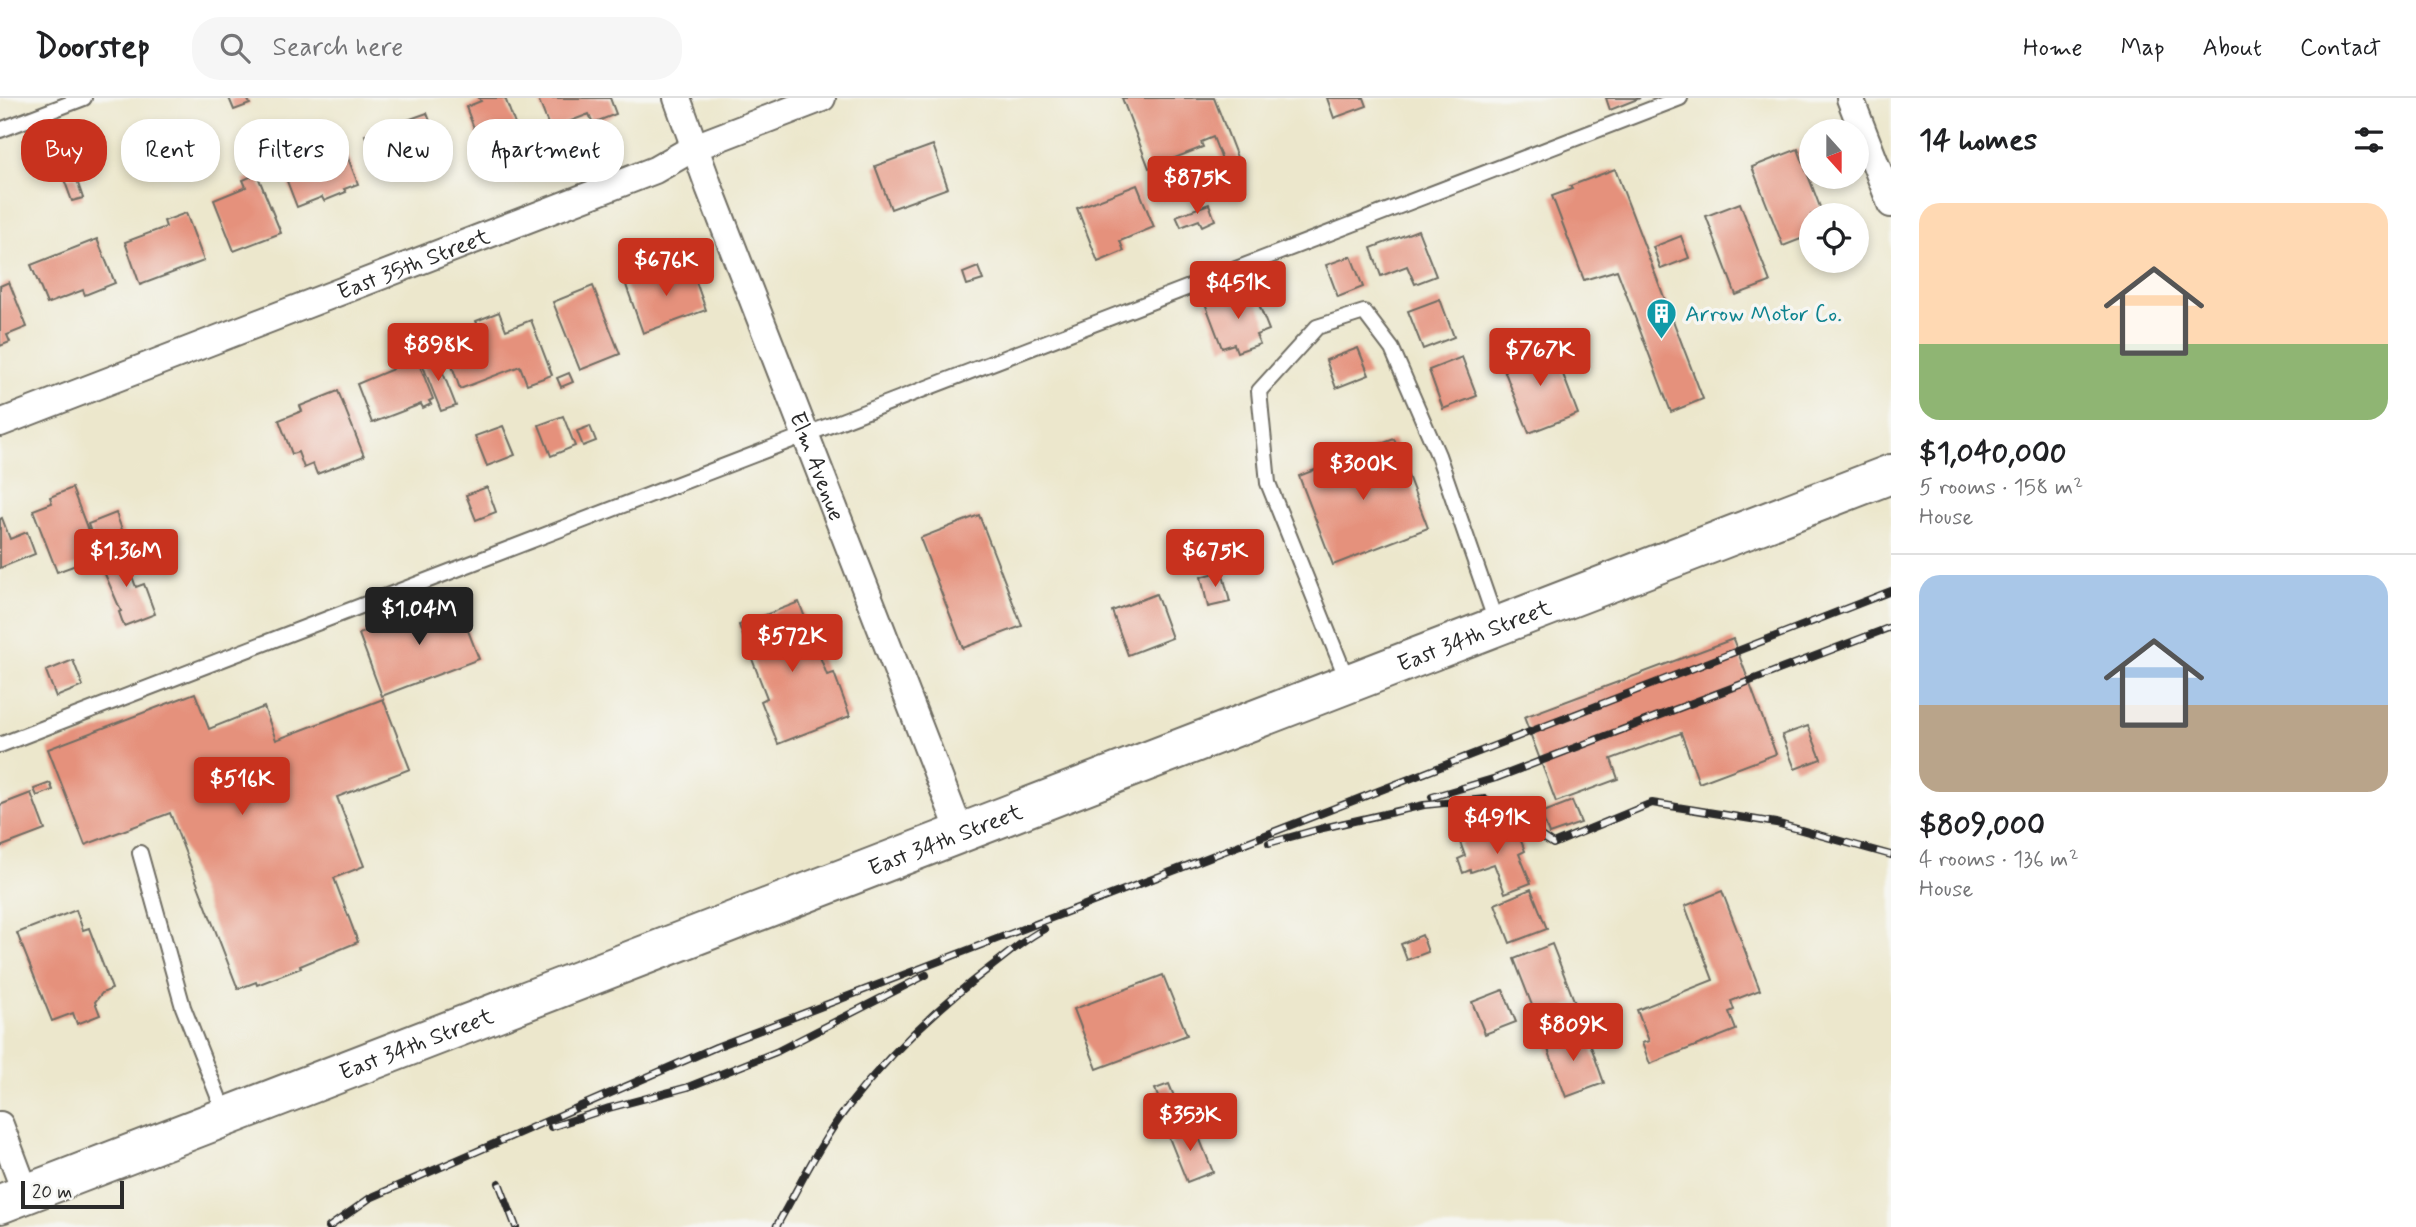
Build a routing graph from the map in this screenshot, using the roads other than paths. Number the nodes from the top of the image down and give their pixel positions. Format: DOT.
graph roads {
  1 [pos="84,98"];
  2 [pos="677,98"];
  3 [pos="822,98"];
  4 [pos="1680,98"];
  5 [pos="1850,98"];
  6 [pos="0,130"];
  7 [pos="695,147"];
  8 [pos="1891,204"];
  9 [pos="0,423"];
  10 [pos="806,434"];
  11 [pos="1891,474"];
  12 [pos="1498,626"];
  13 [pos="1348,684"];
  14 [pos="0,746"];
  15 [pos="961,834"];
  16 [pos="140,853"];
  17 [pos="226,1116"];
  18 [pos="0,1125"];
  19 [pos="13,1199"];
  1 -- 6 [label="lane"];
  2 -- 7 [label="street, Elm Avenue"];
  3 -- 7 [label="street, East 35th Street"];
  4 -- 10 [label="lane"];
  5 -- 8 [label="street"];
  7 -- 9 [label="street, East 35th Street"];
  7 -- 10 [label="street, Elm Avenue"];
  10 -- 14 [label="lane"];
  10 -- 15 [label="street, Elm Avenue"];
  11 -- 12 [label="main road, East 34th Street"];
  12 -- 13 [label="main road, East 34th Street"];
  12 -- 13 [label="lane"];
  13 -- 15 [label="main road, East 34th Street"];
  15 -- 17 [label="main road, East 34th Street"];
  16 -- 17 [label="lane"];
  17 -- 19 [label="main road, East 34th Street"];
  18 -- 19 [label="street"];
}
